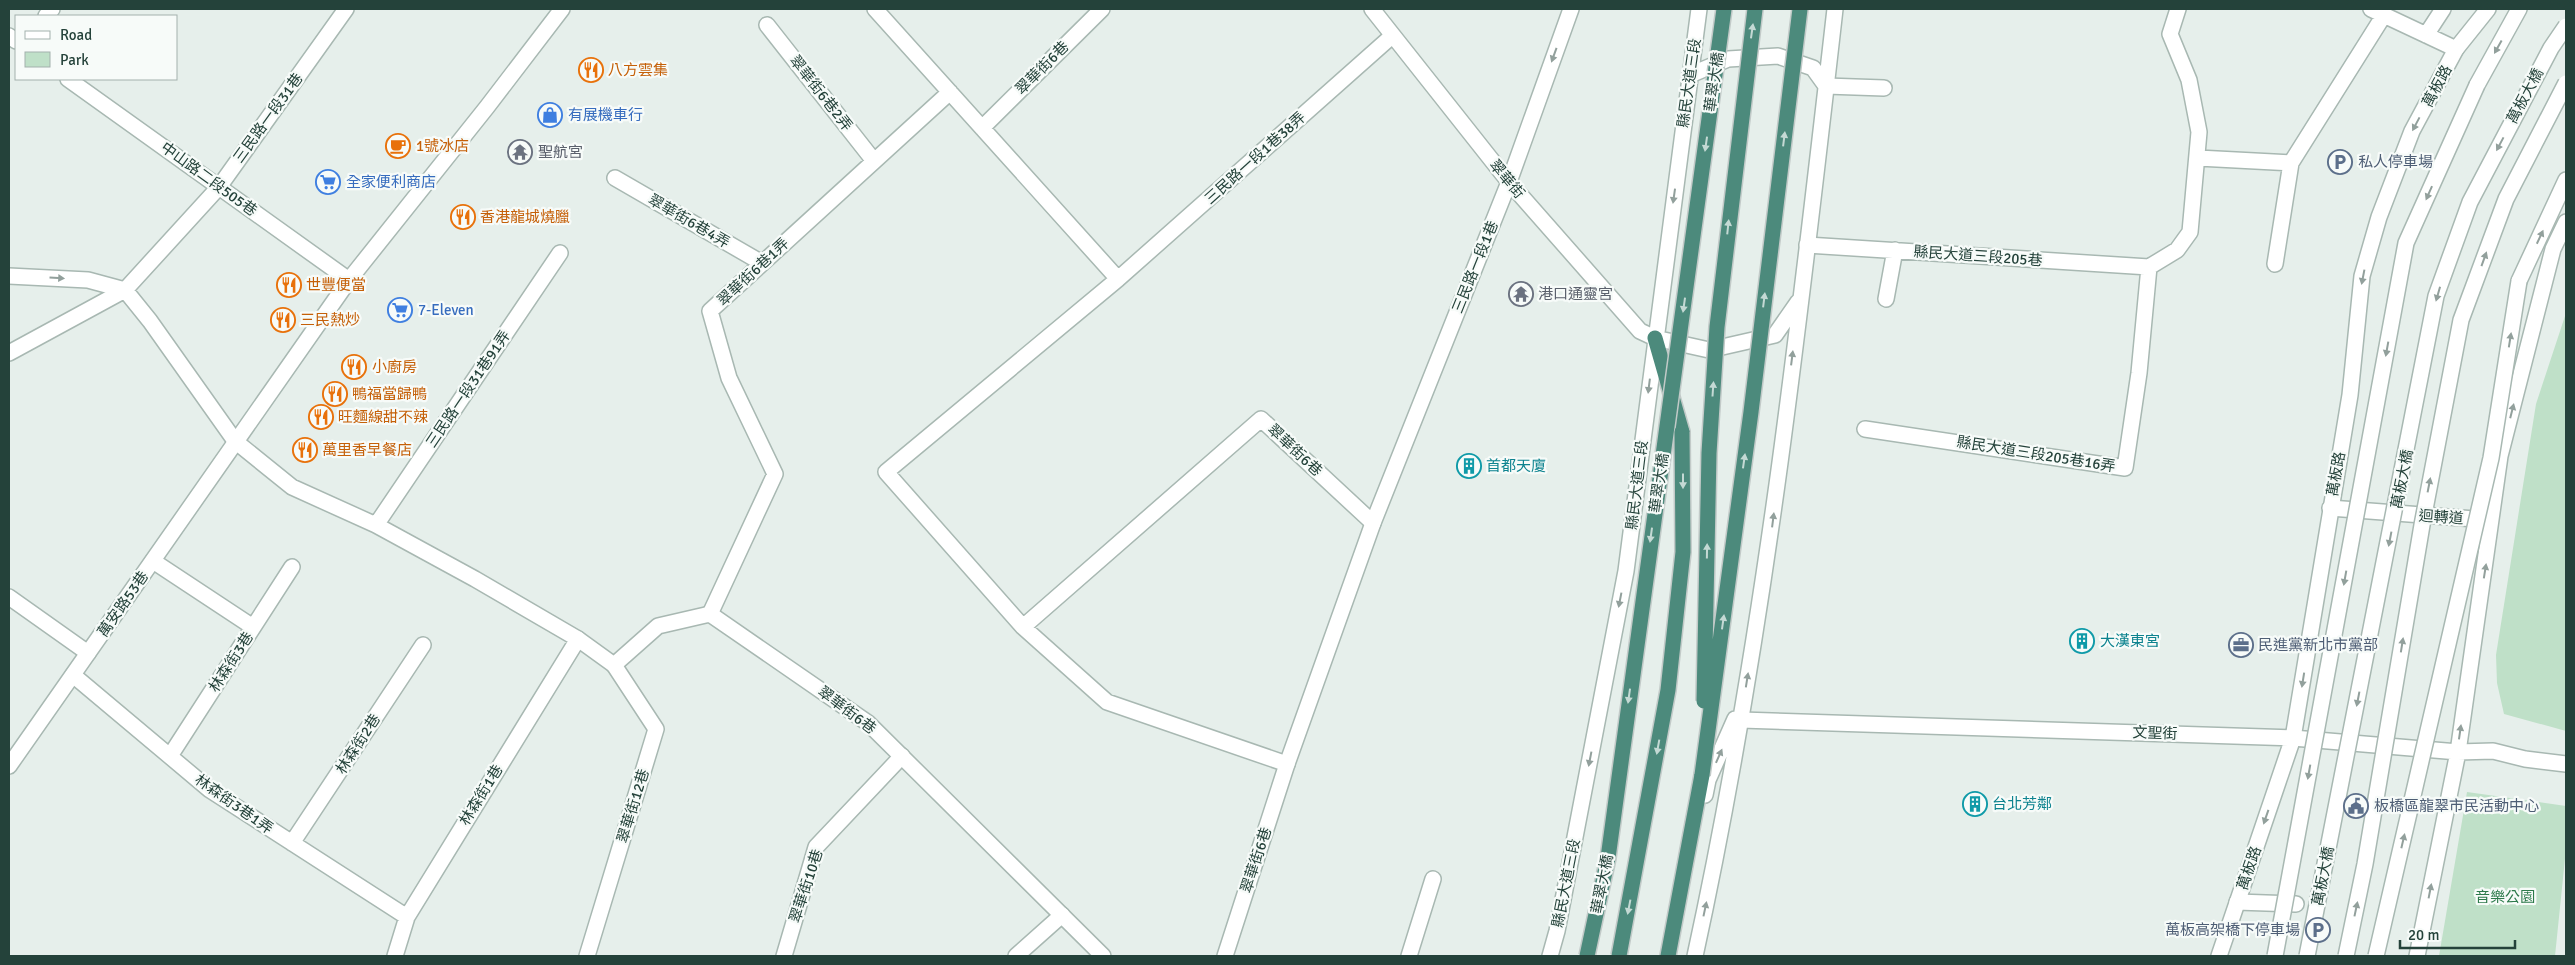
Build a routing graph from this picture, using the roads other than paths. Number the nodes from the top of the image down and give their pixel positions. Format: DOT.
graph roads {
  1 [pos="346,9"];
  2 [pos="562,9"];
  3 [pos="874,9"];
  4 [pos="1102,9"];
  5 [pos="1372,9"];
  6 [pos="1571,9"];
  7 [pos="1699,9"];
  8 [pos="1724,9"];
  9 [pos="1755,9"];
  10 [pos="1800,9"];
  11 [pos="1835,9"];
  12 [pos="2178,9"];
  13 [pos="2443,9"];
  14 [pos="2488,9"];
  15 [pos="2520,9"];
  16 [pos="2378,12"];
  17 [pos="767,25"];
  18 [pos="2566,26"];
  19 [pos="2426,35"];
  20 [pos="1392,36"];
  21 [pos="2456,50"];
  22 [pos="1690,75"];
  23 [pos="69,80"];
  24 [pos="2566,83"];
  25 [pos="1826,86"];
  26 [pos="1884,88"];
  27 [pos="950,92"];
  28 [pos="982,128"];
  29 [pos="2198,158"];
  30 [pos="874,161"];
  31 [pos="2291,164"];
  32 [pos="615,178"];
  33 [pos="2566,180"];
  34 [pos="1508,182"];
  35 [pos="219,187"];
  36 [pos="2566,222"];
  37 [pos="1806,246"];
  38 [pos="1895,250"];
  39 [pos="560,253"];
  40 [pos="762,264"];
  41 [pos="2275,264"];
  42 [pos="2149,267"];
  43 [pos="9,276"];
  44 [pos="1118,279"];
  45 [pos="349,280"];
  46 [pos="125,290"];
  47 [pos="1886,299"];
  48 [pos="1800,300"];
  49 [pos="1655,338"];
  50 [pos="9,353"];
  51 [pos="1865,430"];
  52 [pos="236,441"];
  53 [pos="2330,508"];
  54 [pos="2492,521"];
  55 [pos="1373,523"];
  56 [pos="376,525"];
  57 [pos="153,561"];
  58 [pos="292,567"];
  59 [pos="9,597"];
  60 [pos="710,614"];
  61 [pos="253,627"];
  62 [pos="1024,627"];
  63 [pos="578,639"];
  64 [pos="424,646"];
  65 [pos="88,653"];
  66 [pos="614,665"];
  67 [pos="72,675"];
  68 [pos="1744,701"];
  69 [pos="1741,720"];
  70 [pos="2293,738"];
  71 [pos="2458,752"];
  72 [pos="170,756"];
  73 [pos="902,756"];
  74 [pos="1287,764"];
  75 [pos="2566,764"];
  76 [pos="9,766"];
  77 [pos="1702,775"];
  78 [pos="292,843"];
  79 [pos="1433,879"];
  80 [pos="2237,902"];
  81 [pos="2296,904"];
  82 [pos="1062,914"];
  83 [pos="406,917"];
  84 [pos="395,956"];
  85 [pos="587,956"];
  86 [pos="784,956"];
  87 [pos="1016,956"];
  88 [pos="1103,956"];
  89 [pos="1225,956"];
  90 [pos="1409,956"];
  91 [pos="1550,956"];
  92 [pos="1587,956"];
  93 [pos="1619,956"];
  94 [pos="1668,956"];
  95 [pos="1674,956"];
  96 [pos="1695,956"];
  97 [pos="2219,956"];
  98 [pos="2276,956"];
  99 [pos="2307,956"];
  100 [pos="2346,956"];
  101 [pos="2376,956"];
  102 [pos="2417,956"];
  1 -- 35 [label="street, 三民路一段31巷"];
  2 -- 45 [label="street, 萬安路53巷"];
  3 -- 27 [label="street"];
  4 -- 28 [label="street, 翠華街6巷"];
  5 -- 20 [label="street, 翠華街"];
  6 -- 34 [label="street, 三民路一段1巷, one-way"];
  7 -- 22 [label="street, 縣民大道三段"];
  8 -- 92 [label="highway, 華翠大橋, one-way, bridge"];
  77 -- 9 [label="highway, one-way, bridge"];
  77 -- 10 [label="highway, one-way, bridge"];
  11 -- 25 [label="street"];
  12 -- 29 [label="street"];
  13 -- 19 [label="street"];
  14 -- 21 [label="street, 萬板路"];
  15 -- 98 [label="street, one-way, bridge"];
  16 -- 19 [label="street"];
  16 -- 31 [label="street"];
  17 -- 30 [label="street, 翠華街6巷2弄"];
  18 -- 99 [label="street, 萬板大橋, one-way, bridge"];
  19 -- 21 [label="street"];
  20 -- 34 [label="street, 翠華街"];
  20 -- 44 [label="street, 三民路一段1巷38弄"];
  21 -- 53 [label="street, 萬板路, one-way"];
  22 -- 25 [label="street"];
  22 -- 49 [label="street, 縣民大道三段, one-way"];
  23 -- 35 [label="street, 中山路二段505巷"];
  100 -- 24 [label="street, 萬板大橋, one-way, bridge"];
  25 -- 26 [label="street"];
  25 -- 37 [label="street"];
  27 -- 28 [label="street"];
  27 -- 30 [label="street, 翠華街6巷1弄"];
  28 -- 44 [label="street"];
  29 -- 31 [label="street"];
  29 -- 42 [label="street"];
  30 -- 40 [label="street, 翠華街6巷1弄"];
  31 -- 41 [label="street"];
  32 -- 40 [label="street, 翠華街6巷4弄"];
  101 -- 33 [label="street, one-way, bridge"];
  34 -- 49 [label="street, 翠華街"];
  34 -- 55 [label="street, 三民路一段1巷"];
  35 -- 45 [label="street, 中山路二段505巷"];
  35 -- 46 [label="street, 三民路一段31巷"];
  54 -- 36 [label="street, one-way"];
  37 -- 38 [label="street, 縣民大道三段205巷"];
  37 -- 48 [label="street"];
  38 -- 42 [label="street, 縣民大道三段205巷"];
  38 -- 47 [label="street"];
  39 -- 56 [label="street, 三民路一段31巷91弄"];
  40 -- 60 [label="street, 翠華街6巷1弄"];
  42 -- 51 [label="street, 縣民大道三段205巷16弄"];
  43 -- 46 [label="street, one-way"];
  44 -- 62 [label="street"];
  45 -- 52 [label="street, 萬安路53巷"];
  46 -- 50 [label="street, 三民路一段31巷"];
  46 -- 52 [label="street"];
  48 -- 49 [label="street"];
  68 -- 48 [label="street, one-way"];
  49 -- 91 [label="street, 縣民大道三段, one-way"];
  49 -- 93 [label="highway, one-way, bridge"];
  52 -- 56 [label="street"];
  52 -- 57 [label="street, 萬安路53巷"];
  53 -- 54 [label="street, 迴轉道"];
  53 -- 70 [label="street, 萬板路, one-way"];
  71 -- 54 [label="street, one-way"];
  55 -- 62 [label="street, 翠華街6巷"];
  55 -- 74 [label="street, 翠華街6巷"];
  56 -- 63 [label="street"];
  57 -- 61 [label="street"];
  57 -- 65 [label="street, 萬安路53巷"];
  58 -- 61 [label="street, 林森街3巷"];
  59 -- 65 [label="street"];
  60 -- 66 [label="street"];
  60 -- 73 [label="street, 翠華街6巷"];
  61 -- 72 [label="street, 林森街3巷"];
  62 -- 74 [label="street"];
  63 -- 66 [label="street"];
  63 -- 83 [label="street, 林森街1巷"];
  64 -- 78 [label="street, 林森街2巷"];
  65 -- 67 [label="street, 萬安路53巷"];
  66 -- 85 [label="street, 翠華街12巷"];
  67 -- 72 [label="street, 林森街3巷1弄"];
  67 -- 76 [label="street, 萬安路53巷"];
  68 -- 69 [label="street"];
  95 -- 68 [label="street, one-way"];
  69 -- 70 [label="street, 文聖街"];
  96 -- 69 [label="street, one-way"];
  70 -- 71 [label="street, 文聖街"];
  70 -- 80 [label="street, 萬板路, one-way"];
  71 -- 75 [label="street, 文聖街"];
  102 -- 71 [label="street, one-way"];
  72 -- 78 [label="street, 林森街3巷1弄"];
  73 -- 82 [label="street, 翠華街6巷"];
  73 -- 86 [label="street, 翠華街10巷"];
  74 -- 89 [label="street, 翠華街6巷"];
  77 -- 94 [label="highway"];
  78 -- 83 [label="street, 林森街3巷1弄"];
  79 -- 90 [label="street"];
  80 -- 81 [label="street"];
  80 -- 97 [label="street, 萬板路"];
  82 -- 87 [label="street"];
  82 -- 88 [label="street, 翠華街6巷"];
  83 -- 84 [label="street, 林森街1巷"];
}
